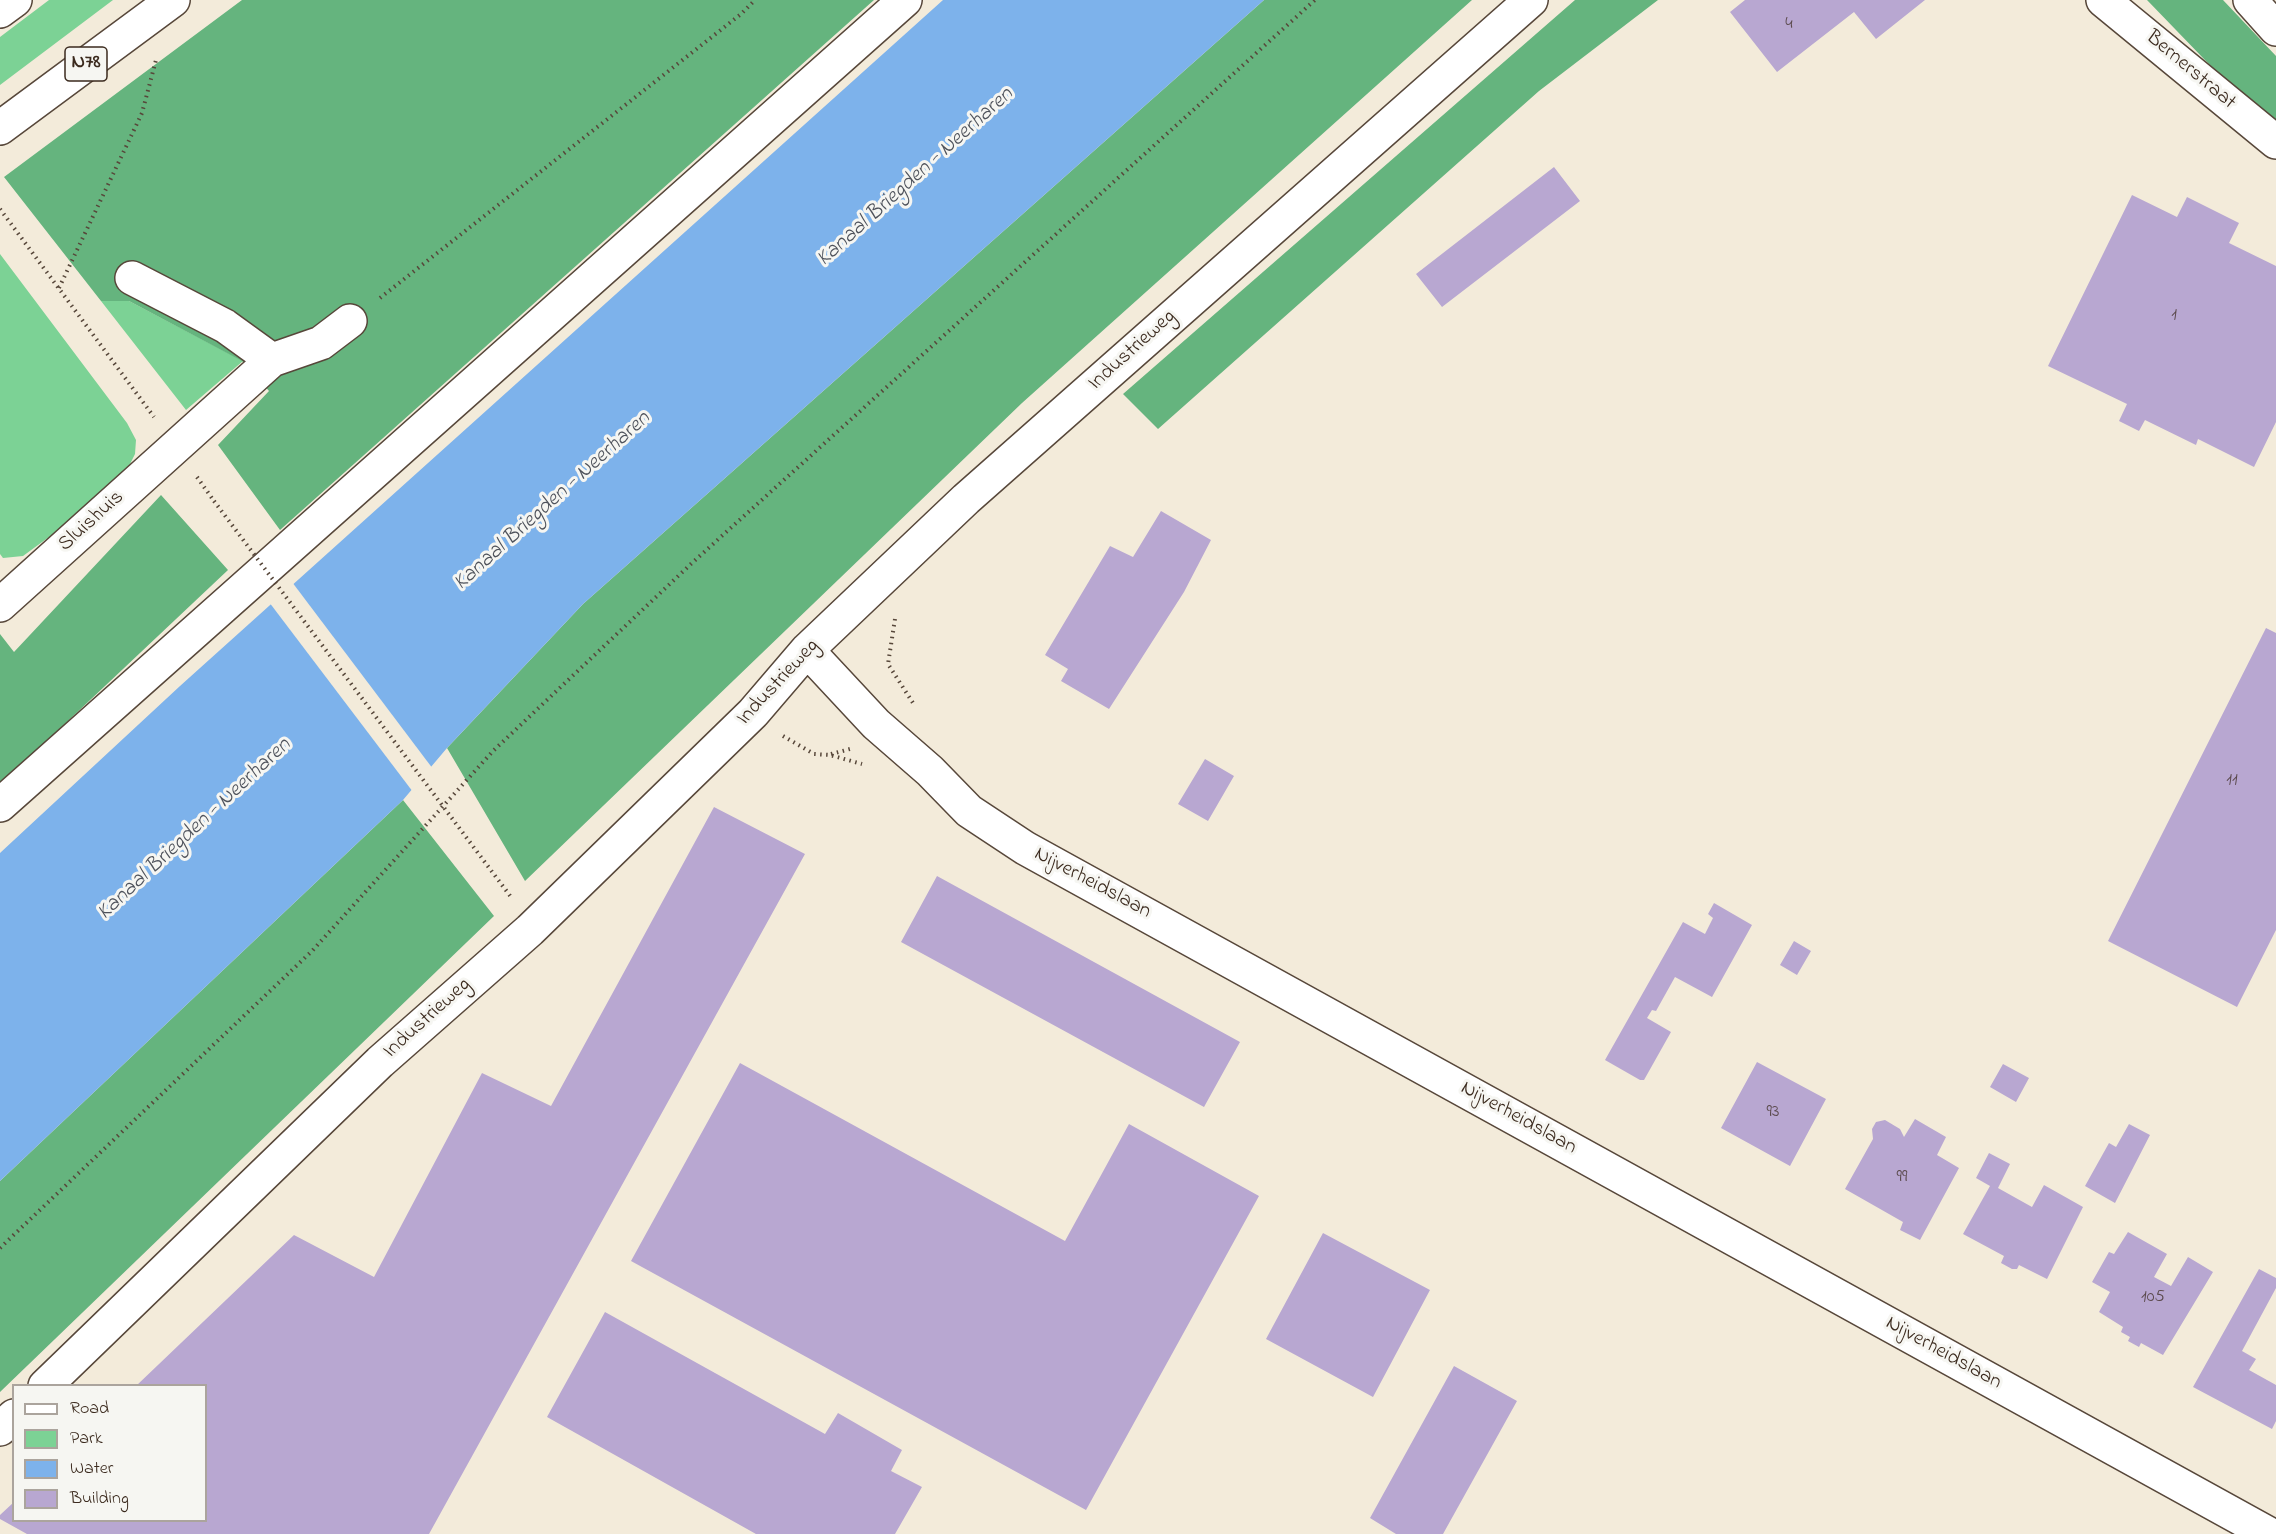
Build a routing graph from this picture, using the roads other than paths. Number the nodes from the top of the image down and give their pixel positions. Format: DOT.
graph roads {
  1 [pos="15,0"];
  2 [pos="173,0"];
  3 [pos="905,0"];
  4 [pos="1531,0"];
  5 [pos="2103,0"];
  6 [pos="2250,0"];
  7 [pos="0,11"];
  8 [pos="2276,29"];
  9 [pos="0,128"];
  10 [pos="2276,142"];
  11 [pos="132,278"];
  12 [pos="350,321"];
  13 [pos="272,360"];
  14 [pos="3,595"];
  15 [pos="807,650"];
  16 [pos="0,805"];
  17 [pos="47,1384"];
  18 [pos="12,1418"];
  19 [pos="0,1429"];
  20 [pos="2269,1534"];
  1 -- 7 [label="street"];
  2 -- 9 [label="street, N78"];
  3 -- 16 [label="street"];
  4 -- 15 [label="street, Industrieweg"];
  5 -- 10 [label="street, Bernerstraat"];
  6 -- 8 [label="street"];
  11 -- 13 [label="street"];
  12 -- 13 [label="street"];
  13 -- 14 [label="street, Sluishuis"];
  15 -- 17 [label="street, Industrieweg"];
  15 -- 20 [label="street, Nijverheidslaan"];
  18 -- 19 [label="street"];
}
